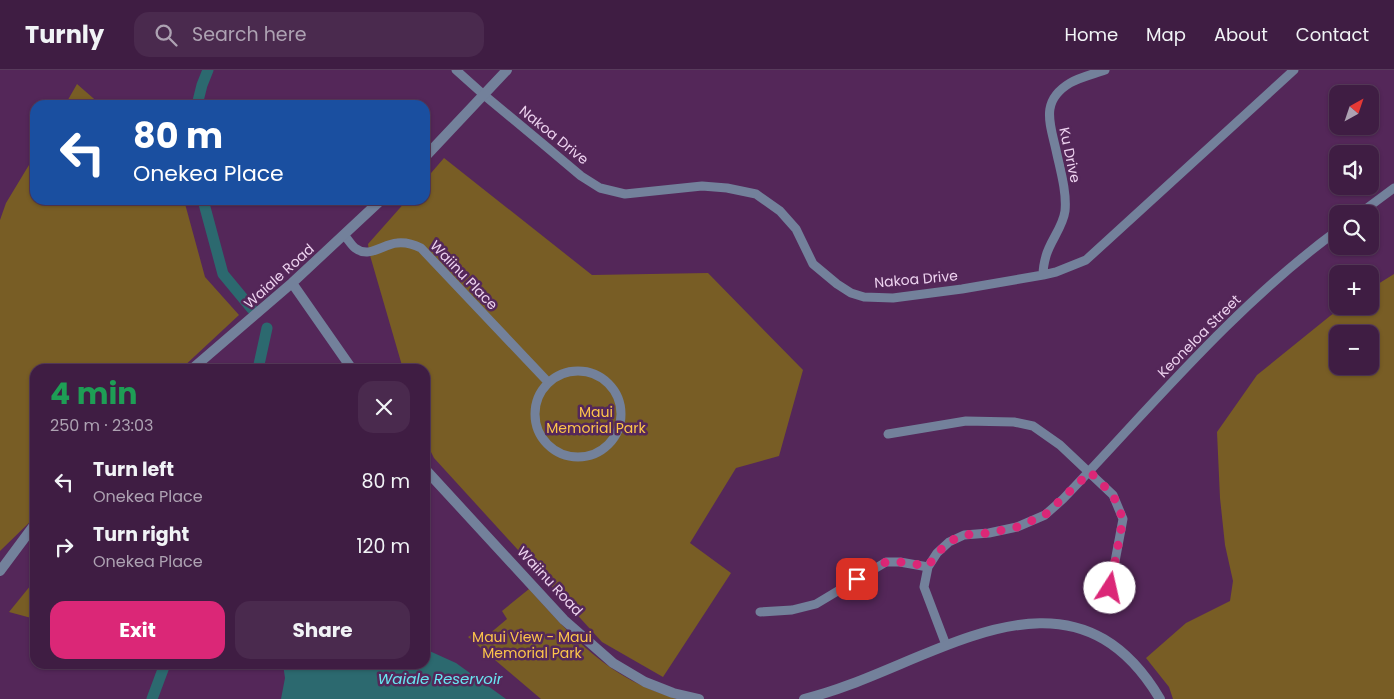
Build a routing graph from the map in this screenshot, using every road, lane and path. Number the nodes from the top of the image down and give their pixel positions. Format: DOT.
graph roads {
  1 [pos="456,70"];
  2 [pos="507,70"];
  3 [pos="1106,70"];
  4 [pos="1294,70"];
  5 [pos="484,95"];
  6 [pos="430,152"];
  7 [pos="1394,188"];
  8 [pos="376,205"];
  9 [pos="1371,205"];
  10 [pos="344,235"];
  11 [pos="1329,237"];
  12 [pos="1043,275"];
  13 [pos="292,283"];
  14 [pos="198,364"];
  15 [pos="349,364"];
  16 [pos="548,382"];
  17 [pos="888,434"];
  18 [pos="1090,472"];
  19 [pos="430,474"];
  20 [pos="30,531"];
  21 [pos="928,566"];
  22 [pos="0,571"];
  23 [pos="1110,588"];
  24 [pos="760,612"];
  25 [pos="946,645"];
  26 [pos="699,699"];
  27 [pos="804,699"];
  28 [pos="1160,699"];
  1 -- 5 [label="street, Nakoa Drive"];
  2 -- 5 [label="street"];
  3 -- 12 [label="street, Ku Drive"];
  4 -- 12 [label="street, Nakoa Drive"];
  5 -- 6 [label="street"];
  5 -- 12 [label="street, Nakoa Drive"];
  7 -- 9 [label="street"];
  8 -- 10 [label="street, Waiale Road"];
  10 -- 13 [label="street, Waiale Road"];
  10 -- 16 [label="street, Waiinu Place"];
  11 -- 18 [label="street, Keoneloa Street"];
  13 -- 14 [label="street, Waiale Road"];
  13 -- 15 [label="street"];
  16 -- 16 [label="street"];
  17 -- 18 [label="street"];
  18 -- 21 [label="street, Keoneloa Street"];
  18 -- 23 [label="street"];
  19 -- 26 [label="street, Waiinu Road"];
  20 -- 22 [label="street"];
  21 -- 24 [label="street"];
  21 -- 25 [label="street"];
  25 -- 27 [label="street"];
  25 -- 28 [label="street"];
}
